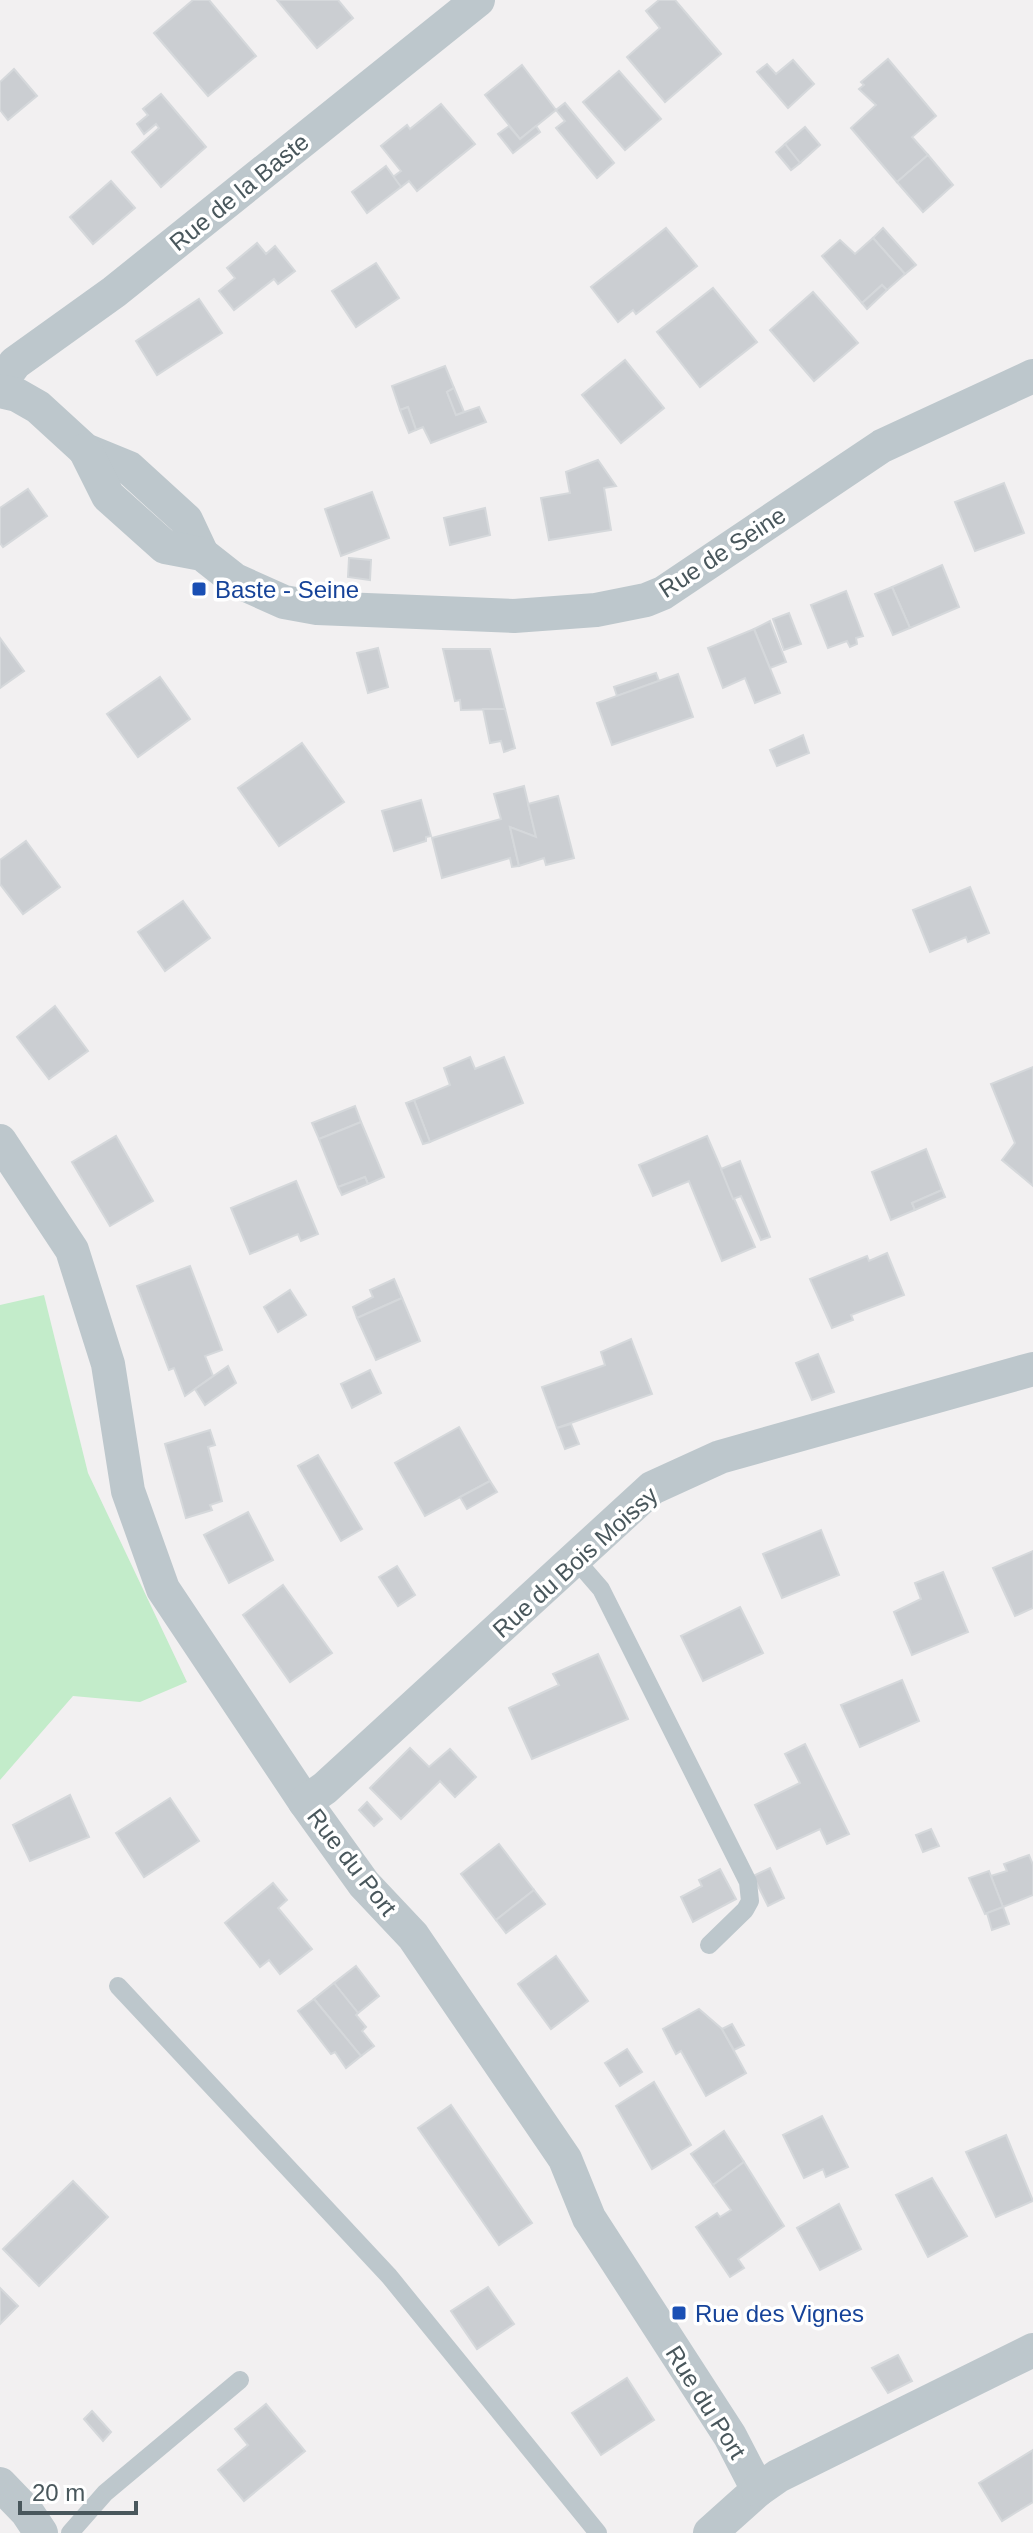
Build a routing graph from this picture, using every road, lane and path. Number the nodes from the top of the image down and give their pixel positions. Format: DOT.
graph roads {
  1 [pos="478,0"];
  2 [pos="1033,376"];
  3 [pos="0,383"];
  4 [pos="0,391"];
  5 [pos="0,1141"];
  6 [pos="1033,1369"];
  7 [pos="575,1559"];
  8 [pos="305,1802"];
  9 [pos="709,1945"];
  10 [pos="118,1986"];
  11 [pos="1033,2350"];
  12 [pos="240,2380"];
  13 [pos="0,2484"];
  14 [pos="758,2490"];
  15 [pos="41,2533"];
  16 [pos="70,2533"];
  17 [pos="598,2533"];
  18 [pos="710,2533"];
  1 -- 3 [label="street, Rue de la Baste"];
  2 -- 4 [label="street, Rue de Seine"];
  5 -- 8 [label="street, Rue du Port"];
  6 -- 7 [label="street, Rue du Bois Moissy"];
  7 -- 8 [label="street, Rue du Bois Moissy"];
  7 -- 9 [label="lane"];
  8 -- 14 [label="street, Rue du Port"];
  10 -- 17 [label="lane"];
  11 -- 14 [label="street"];
  12 -- 16 [label="lane"];
  13 -- 15 [label="street"];
  14 -- 18 [label="street"];
}
